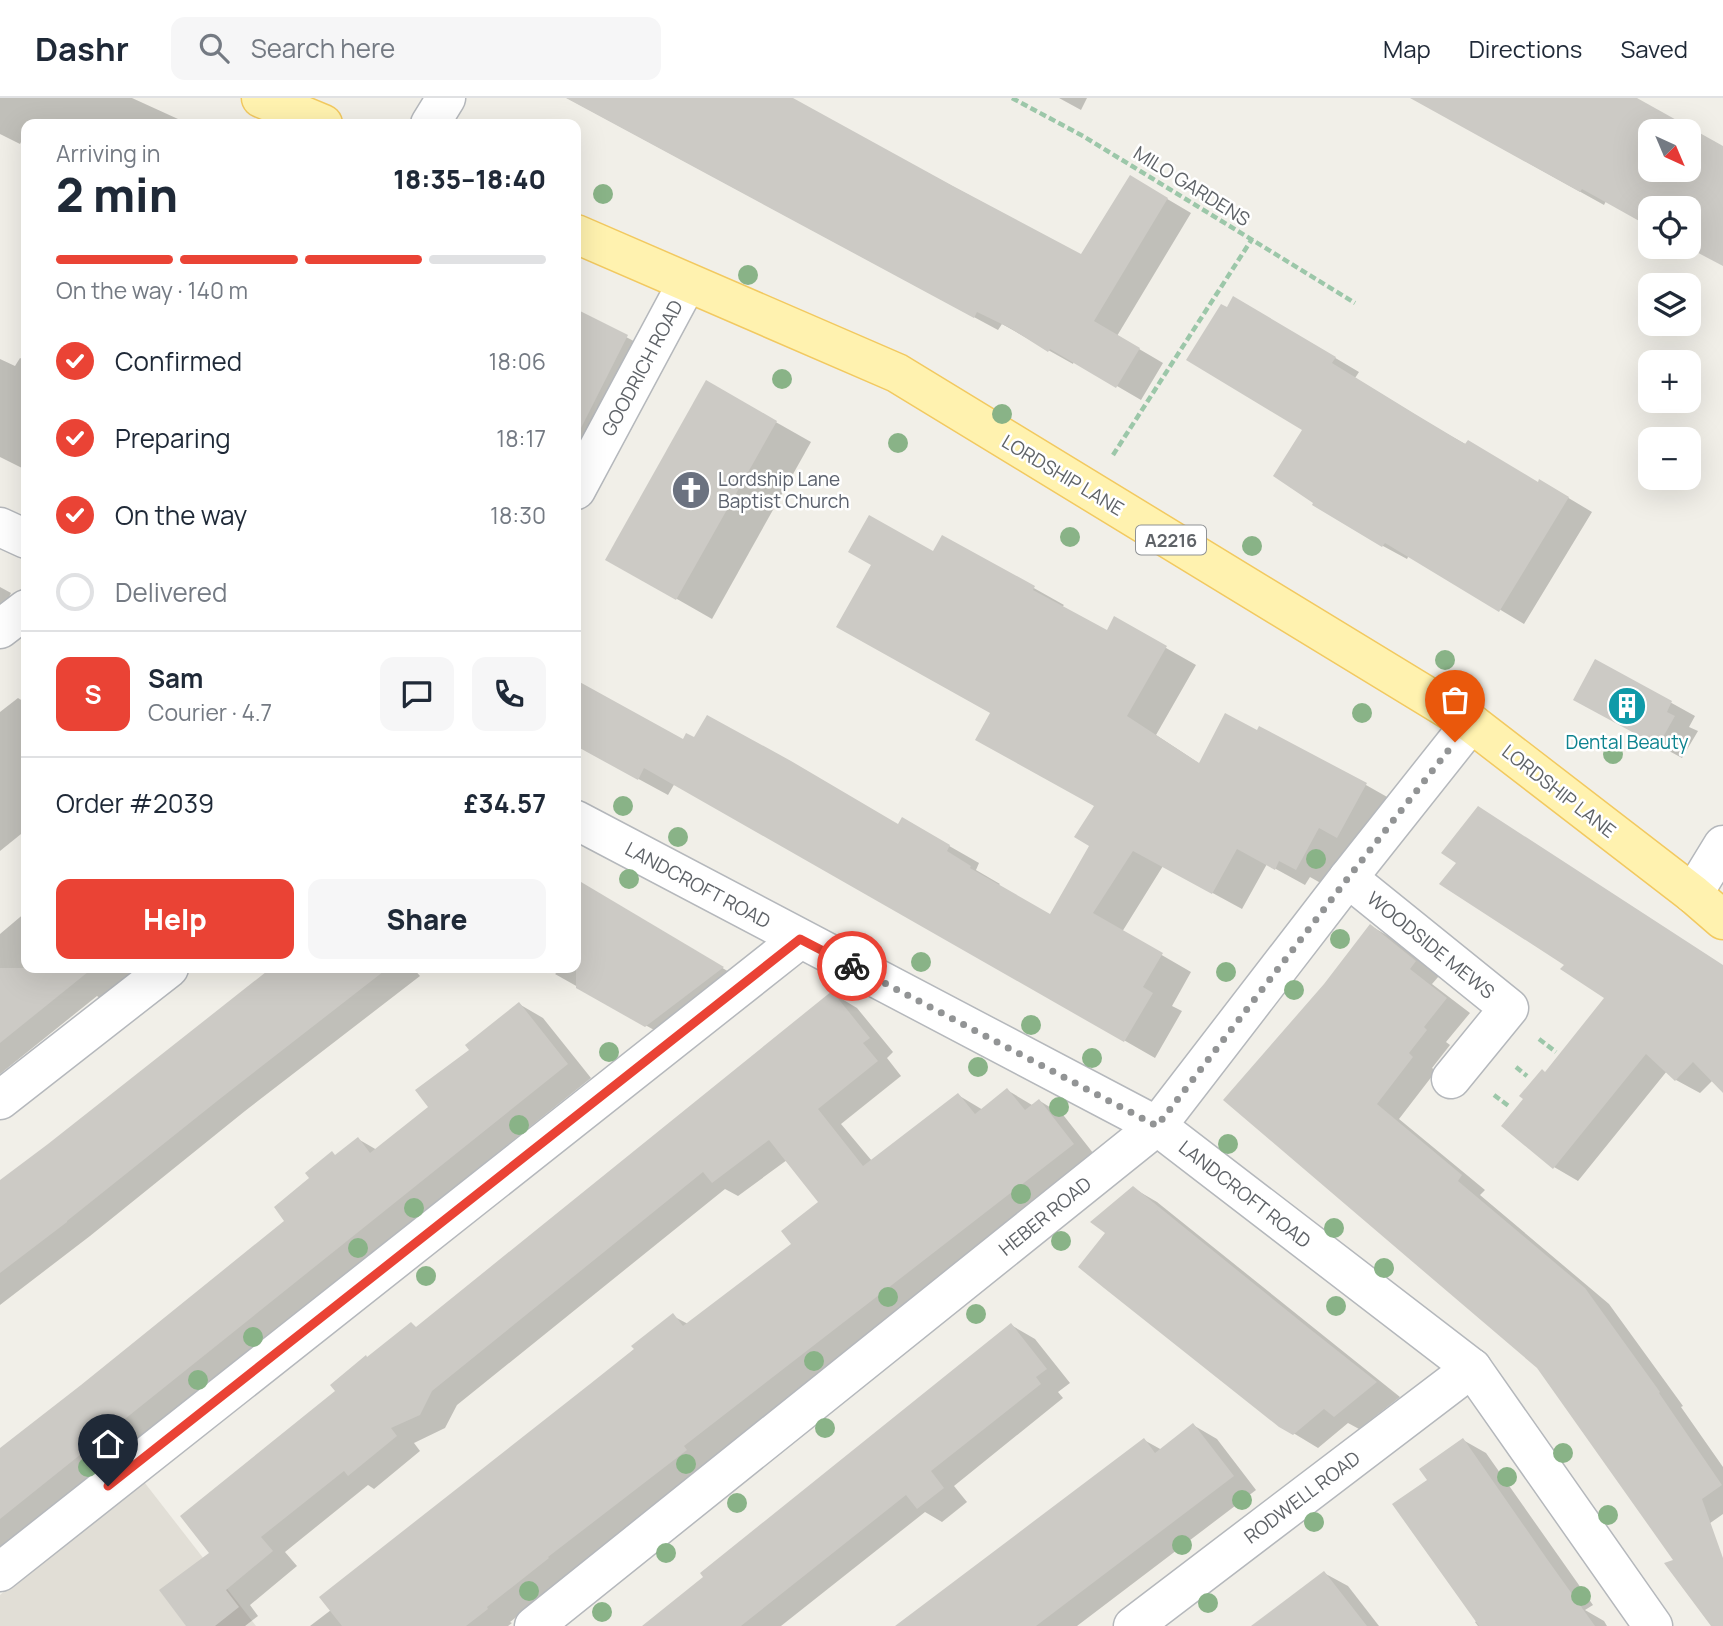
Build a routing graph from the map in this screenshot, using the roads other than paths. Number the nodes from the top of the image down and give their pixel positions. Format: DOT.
graph roads {
  1 [pos="261,98"];
  2 [pos="446,98"];
  3 [pos="311,119"];
  4 [pos="433,119"];
  5 [pos="581,236"];
  6 [pos="687,283"];
  7 [pos="581,481"];
  8 [pos="0,527"];
  9 [pos="21,538"];
  10 [pos="21,613"];
  11 [pos="0,629"];
  12 [pos="1471,723"];
  13 [pos="581,823"];
  14 [pos="1723,845"];
  15 [pos="1348,878"];
  16 [pos="1693,894"];
  17 [pos="1723,920"];
  18 [pos="800,939"];
  19 [pos="163,973"];
  20 [pos="1451,1079"];
  21 [pos="0,1100"];
  22 [pos="1157,1126"];
  23 [pos="1472,1368"];
  24 [pos="0,1572"];
  25 [pos="534,1626"];
  26 [pos="1133,1626"];
  27 [pos="1653,1626"];
  1 -- 3 [label="main road"];
  2 -- 4 [label="street"];
  5 -- 6 [label="main road, LORDSHIP LANE / A2216"];
  6 -- 7 [label="street, GOODRICH ROAD"];
  6 -- 12 [label="main road, LORDSHIP LANE / A2216"];
  8 -- 9 [label="street"];
  10 -- 11 [label="street"];
  12 -- 15 [label="street, HEBER ROAD"];
  12 -- 16 [label="main road, LORDSHIP LANE / A2216"];
  13 -- 18 [label="street, LANDCROFT ROAD"];
  14 -- 16 [label="street"];
  15 -- 20 [label="street, WOODSIDE MEWS"];
  15 -- 22 [label="street, HEBER ROAD"];
  16 -- 17 [label="main road, LORDSHIP LANE / A2216"];
  18 -- 22 [label="street, LANDCROFT ROAD"];
  18 -- 24 [label="street"];
  19 -- 21 [label="street"];
  22 -- 23 [label="street, LANDCROFT ROAD"];
  22 -- 25 [label="street, HEBER ROAD"];
  23 -- 26 [label="street, RODWELL ROAD"];
  23 -- 27 [label="street, LANDCROFT ROAD"];
}
